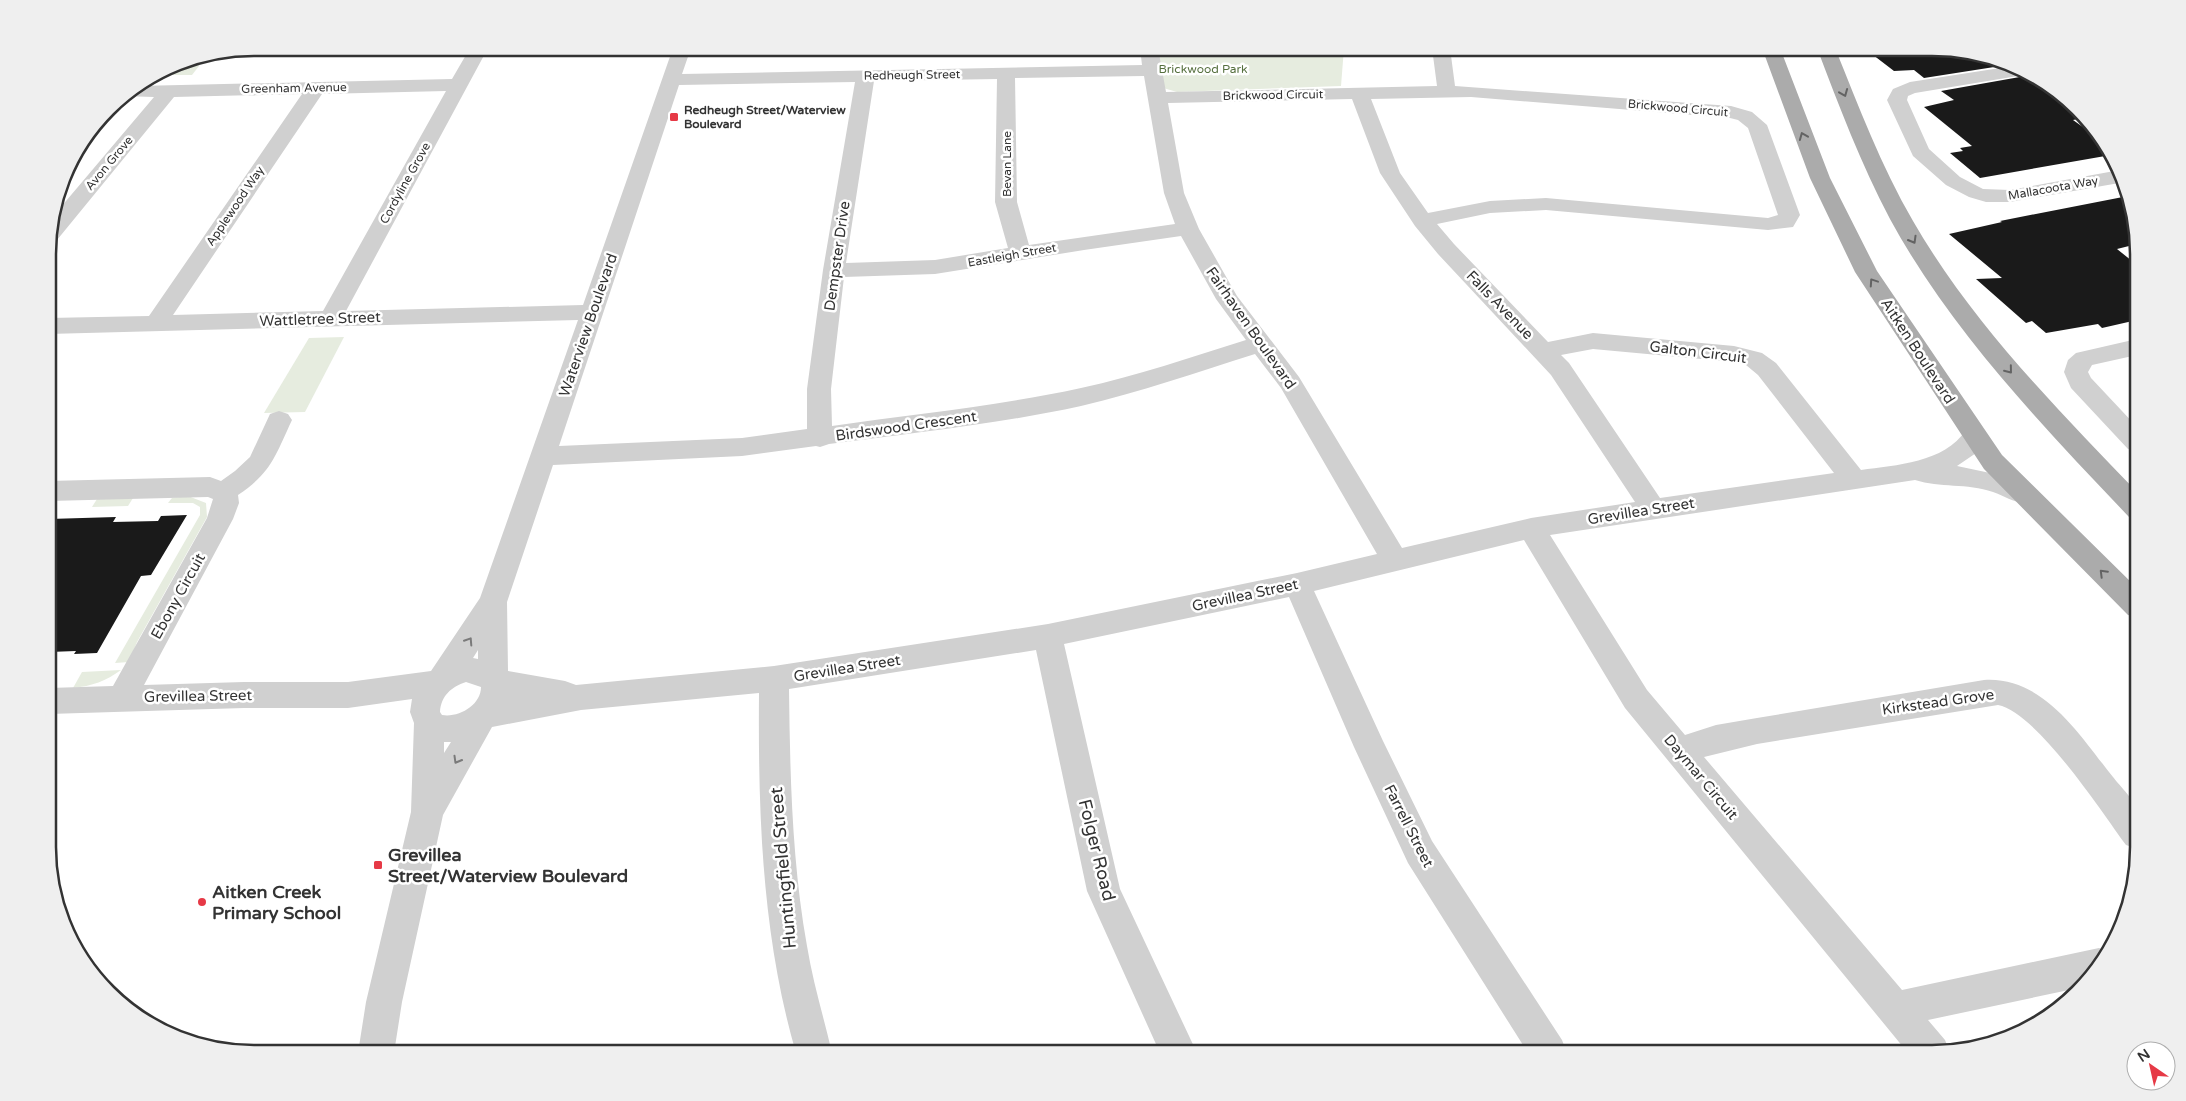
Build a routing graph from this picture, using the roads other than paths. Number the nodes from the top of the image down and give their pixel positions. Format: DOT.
graph roads {
  1 [pos="475,56"];
  2 [pos="679,56"];
  3 [pos="1442,56"];
  4 [pos="1774,56"];
  5 [pos="1829,56"];
  6 [pos="1151,59"];
  7 [pos="2010,72"];
  8 [pos="1006,73"];
  9 [pos="865,76"];
  10 [pos="671,80"];
  11 [pos="459,85"];
  12 [pos="316,88"];
  13 [pos="169,91"];
  14 [pos="1448,91"];
  15 [pos="142,92"];
  16 [pos="1360,94"];
  17 [pos="1157,98"];
  18 [pos="2115,177"];
  19 [pos="81,196"];
  20 [pos="65,197"];
  21 [pos="1423,221"];
  22 [pos="59,223"];
  23 [pos="1188,229"];
  24 [pos="1020,254"];
  25 [pos="834,270"];
  26 [pos="593,312"];
  27 [pos="330,318"];
  28 [pos="155,324"];
  29 [pos="56,326"];
  30 [pos="1260,344"];
  31 [pos="2130,349"];
  32 [pos="1544,350"];
  33 [pos="280,420"];
  34 [pos="1975,436"];
  35 [pos="2130,436"];
  36 [pos="820,438"];
  37 [pos="542,456"];
  38 [pos="1906,473"];
  39 [pos="1855,481"];
  40 [pos="56,491"];
  41 [pos="223,492"];
  42 [pos="2024,494"];
  43 [pos="2130,502"];
  44 [pos="1654,510"];
  45 [pos="1532,528"];
  46 [pos="1395,561"];
  47 [pos="1297,584"];
  48 [pos="2130,599"];
  49 [pos="493,602"];
  50 [pos="1048,636"];
  51 [pos="494,679"];
  52 [pos="774,679"];
  53 [pos="441,681"];
  54 [pos="348,695"];
  55 [pos="581,697"];
  56 [pos="122,698"];
  57 [pos="56,701"];
  58 [pos="482,717"];
  59 [pos="428,721"];
  60 [pos="1679,750"];
  61 [pos="427,812"];
  62 [pos="2130,824"];
  63 [pos="2088,968"];
  64 [pos="1895,1009"];
  65 [pos="378,1045"];
  66 [pos="812,1045"];
  67 [pos="1175,1045"];
  68 [pos="1544,1045"];
  69 [pos="1925,1045"];
  1 -- 11 [label="street, Cordyline Grove"];
  2 -- 10 [label="street, Waterview Boulevard"];
  3 -- 14 [label="street"];
  34 -- 4 [label="main road, Aitken Boulevard, one-way"];
  5 -- 43 [label="main road, one-way"];
  6 -- 8 [label="street, Redheugh Street"];
  6 -- 17 [label="street, Fairhaven Boulevard"];
  7 -- 18 [label="street, Mallacoota Way"];
  8 -- 9 [label="street, Redheugh Street"];
  8 -- 24 [label="street, Bevan Lane"];
  9 -- 10 [label="street, Redheugh Street"];
  9 -- 25 [label="street, Dempster Drive"];
  10 -- 26 [label="street, Waterview Boulevard"];
  11 -- 12 [label="street, Greenham Avenue"];
  11 -- 27 [label="street, Cordyline Grove"];
  12 -- 13 [label="street, Greenham Avenue"];
  12 -- 28 [label="street, Applewood Way"];
  13 -- 15 [label="street, Greenham Avenue"];
  13 -- 19 [label="street, Avon Grove"];
  14 -- 16 [label="street, Brickwood Circuit"];
  14 -- 21 [label="street, Brickwood Circuit"];
  16 -- 17 [label="street, Brickwood Circuit"];
  16 -- 21 [label="street, Falls Avenue"];
  17 -- 23 [label="street, Fairhaven Boulevard"];
  19 -- 20 [label="street"];
  19 -- 22 [label="street, Avon Grove"];
  21 -- 32 [label="street, Falls Avenue"];
  23 -- 24 [label="street, Eastleigh Street"];
  23 -- 30 [label="street, Fairhaven Boulevard"];
  24 -- 25 [label="street, Eastleigh Street"];
  25 -- 36 [label="street, Dempster Drive"];
  26 -- 27 [label="street, Wattletree Street"];
  26 -- 37 [label="street, Waterview Boulevard"];
  27 -- 28 [label="street, Wattletree Street"];
  28 -- 29 [label="street, Wattletree Street"];
  30 -- 36 [label="street, Birdswood Crescent"];
  30 -- 46 [label="street, Fairhaven Boulevard"];
  31 -- 35 [label="street"];
  32 -- 39 [label="street, Galton Circuit"];
  32 -- 44 [label="street, Falls Avenue"];
  33 -- 41 [label="street"];
  34 -- 38 [label="street"];
  34 -- 42 [label="main road, Aitken Boulevard"];
  36 -- 37 [label="street, Birdswood Crescent"];
  37 -- 49 [label="street, Waterview Boulevard"];
  38 -- 39 [label="street, Grevillea Street"];
  38 -- 42 [label="street"];
  39 -- 44 [label="street, Grevillea Street"];
  40 -- 41 [label="street"];
  41 -- 56 [label="street, Ebony Circuit"];
  48 -- 42 [label="main road, Aitken Boulevard, one-way"];
  44 -- 45 [label="street, Grevillea Street"];
  45 -- 46 [label="street, Grevillea Street"];
  45 -- 60 [label="street, Daymar Circuit"];
  46 -- 47 [label="street, Grevillea Street"];
  47 -- 50 [label="street, Grevillea Street"];
  47 -- 68 [label="street, Farrell Street"];
  49 -- 51 [label="street, Waterview Boulevard"];
  53 -- 49 [label="street, Waterview Boulevard, one-way"];
  50 -- 52 [label="street, Grevillea Street"];
  50 -- 67 [label="street, Folger Road"];
  51 -- 53 [label="street"];
  51 -- 55 [label="street, Grevillea Street"];
  51 -- 58 [label="street"];
  52 -- 55 [label="street, Grevillea Street"];
  52 -- 66 [label="street, Huntingfield Street"];
  53 -- 54 [label="street, Grevillea Street"];
  53 -- 59 [label="street"];
  54 -- 56 [label="street, Grevillea Street"];
  54 -- 59 [label="street, Grevillea Street"];
  55 -- 58 [label="street, Grevillea Street"];
  56 -- 57 [label="street, Grevillea Street"];
  58 -- 59 [label="street"];
  58 -- 61 [label="street, one-way"];
  59 -- 61 [label="street"];
  60 -- 62 [label="street, Kirkstead Grove"];
  60 -- 64 [label="street, Daymar Circuit"];
  61 -- 65 [label="street"];
  63 -- 64 [label="street"];
  64 -- 69 [label="street, Daymar Circuit"];
}
